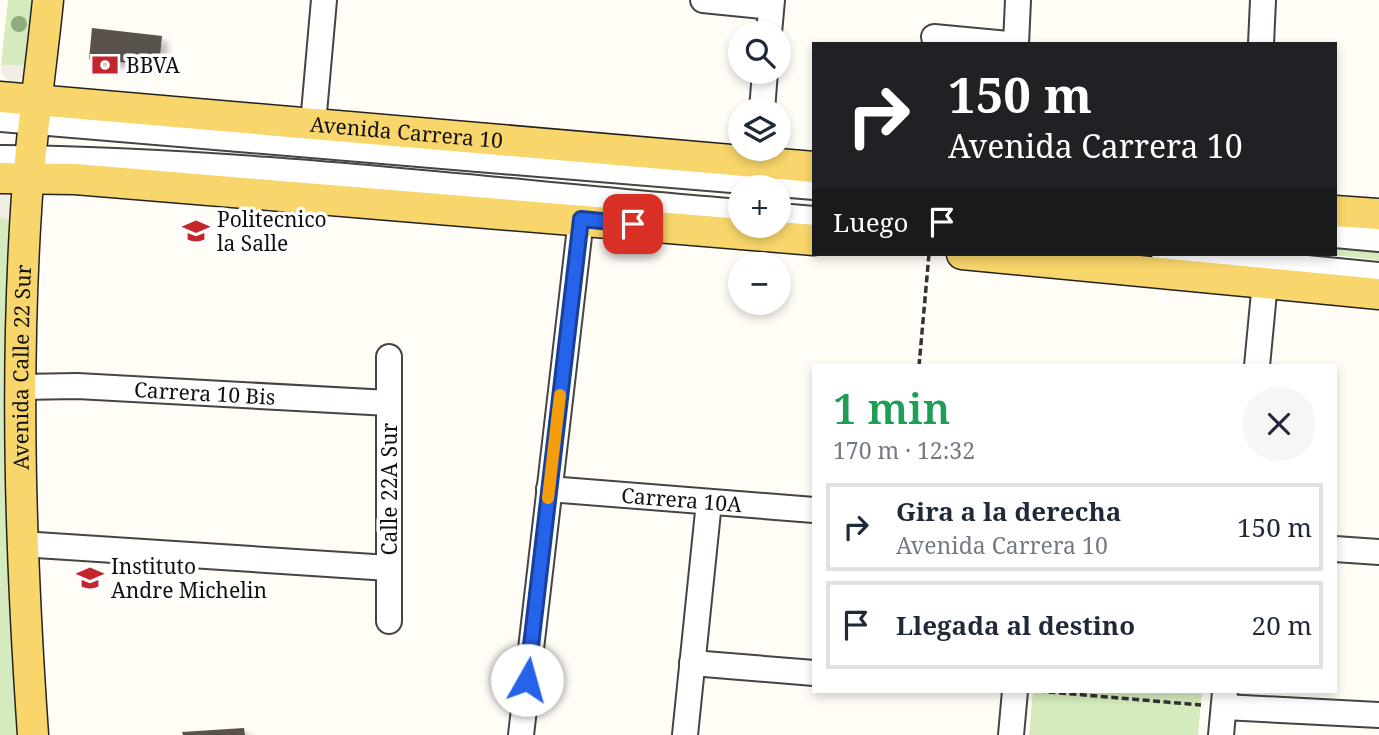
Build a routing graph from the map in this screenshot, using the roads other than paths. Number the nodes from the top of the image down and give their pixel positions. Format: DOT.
graph roads {
  1 [pos="48,0"];
  2 [pos="324,0"];
  3 [pos="703,0"];
  4 [pos="1018,0"];
  5 [pos="1263,0"];
  6 [pos="772,3"];
  7 [pos="770,21"];
  8 [pos="934,37"];
  9 [pos="987,42"];
  10 [pos="1016,42"];
  11 [pos="1261,42"];
  12 [pos="0,97"];
  13 [pos="36,111"];
  14 [pos="0,119"];
  15 [pos="313,124"];
  16 [pos="728,153"];
  17 [pos="0,158"];
  18 [pos="786,161"];
  19 [pos="812,167"];
  20 [pos="20,172"];
  21 [pos="812,187"];
  22 [pos="728,211"];
  23 [pos="1337,211"];
  24 [pos="1379,214"];
  25 [pos="791,217"];
  26 [pos="581,219"];
  27 [pos="812,219"];
  28 [pos="1337,235"];
  29 [pos="1379,239"];
  30 [pos="812,240"];
  31 [pos="984,256"];
  32 [pos="1184,256"];
  33 [pos="1379,275"];
  34 [pos="1265,282"];
  35 [pos="1379,294"];
  36 [pos="389,357"];
  37 [pos="1257,364"];
  38 [pos="21,387"];
  39 [pos="389,404"];
  40 [pos="549,489"];
  41 [pos="709,502"];
  42 [pos="812,510"];
  43 [pos="22,544"];
  44 [pos="1337,549"];
  45 [pos="1379,552"];
  46 [pos="389,568"];
  47 [pos="389,621"];
  48 [pos="692,663"];
  49 [pos="812,673"];
  50 [pos="1015,693"];
  51 [pos="1225,699"];
  52 [pos="1379,715"];
  53 [pos="33,735"];
  54 [pos="521,735"];
  55 [pos="685,735"];
  56 [pos="1011,735"];
  57 [pos="1221,735"];
  1 -- 13 [label="main road, Avenida Calle 22 Sur"];
  2 -- 15 [label="street"];
  3 -- 6 [label="street"];
  4 -- 10 [label="street"];
  5 -- 11 [label="street"];
  6 -- 7 [label="street"];
  8 -- 9 [label="street"];
  12 -- 13 [label="main road, Avenida Carrera 10"];
  13 -- 14 [label="street"];
  13 -- 15 [label="main road, Avenida Carrera 10"];
  13 -- 20 [label="main road, Avenida Calle 22 Sur"];
  13 -- 21 [label="street"];
  15 -- 16 [label="main road, Avenida Carrera 10"];
  17 -- 20 [label="street"];
  18 -- 19 [label="main road, Avenida Carrera 10"];
  20 -- 22 [label="street"];
  20 -- 26 [label="main road"];
  20 -- 38 [label="main road, Avenida Calle 22 Sur"];
  23 -- 24 [label="main road"];
  25 -- 27 [label="street"];
  26 -- 30 [label="main road"];
  26 -- 40 [label="street"];
  28 -- 29 [label="street"];
  31 -- 34 [label="main road"];
  32 -- 33 [label="street"];
  34 -- 35 [label="main road"];
  34 -- 37 [label="street"];
  36 -- 39 [label="street, Calle 22A Sur"];
  38 -- 39 [label="street, Carrera 10 Bis"];
  38 -- 43 [label="main road, Avenida Calle 22 Sur"];
  39 -- 46 [label="street, Calle 22A Sur"];
  40 -- 41 [label="street, Carrera 10A"];
  40 -- 54 [label="street"];
  41 -- 42 [label="street, Carrera 10A"];
  41 -- 48 [label="street"];
  43 -- 46 [label="street"];
  43 -- 53 [label="main road, Avenida Calle 22 Sur"];
  44 -- 45 [label="street"];
  46 -- 47 [label="street, Calle 22A Sur"];
  48 -- 49 [label="street"];
  48 -- 55 [label="street"];
  50 -- 56 [label="street"];
  51 -- 52 [label="street"];
  51 -- 57 [label="street"];
}
